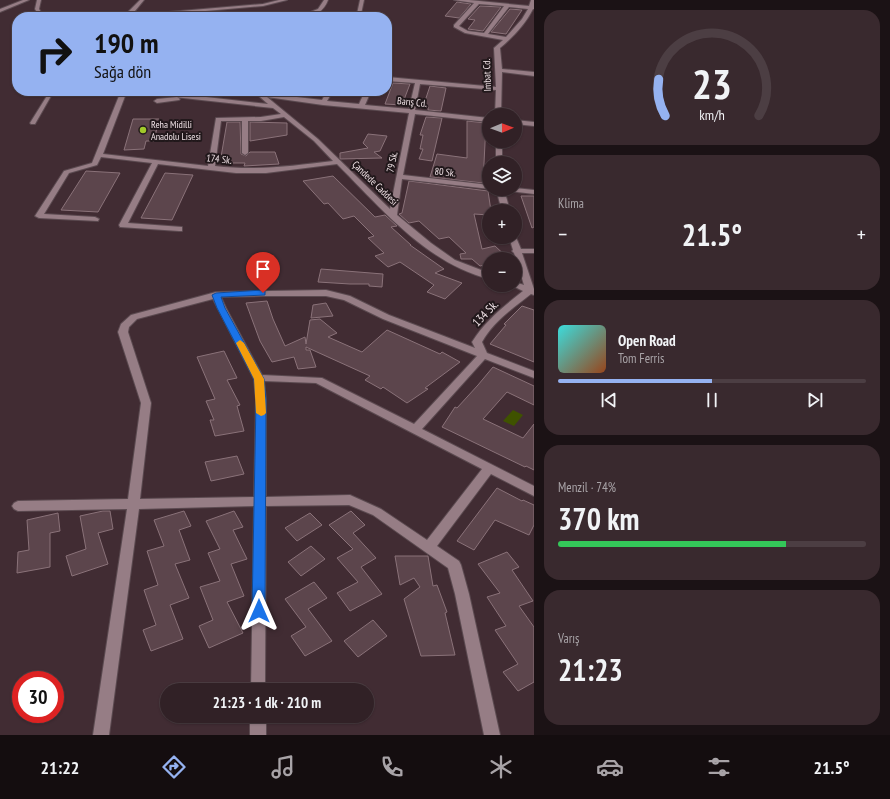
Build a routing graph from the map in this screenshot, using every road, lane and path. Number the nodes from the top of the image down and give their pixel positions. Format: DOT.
graph roads {
  1 [pos="27,0"];
  2 [pos="39,0"];
  3 [pos="142,0"];
  4 [pos="285,0"];
  5 [pos="326,0"];
  6 [pos="362,0"];
  7 [pos="456,0"];
  8 [pos="533,0"];
  9 [pos="477,3"];
  10 [pos="507,6"];
  11 [pos="533,8"];
  12 [pos="0,11"];
  13 [pos="39,12"];
  14 [pos="131,12"];
  15 [pos="166,12"];
  16 [pos="317,12"];
  17 [pos="359,12"];
  18 [pos="485,35"];
  19 [pos="508,39"];
  20 [pos="499,70"];
  21 [pos="534,74"];
  22 [pos="392,79"];
  23 [pos="418,82"];
  24 [pos="499,89"];
  25 [pos="48,96"];
  26 [pos="122,96"];
  27 [pos="189,96"];
  28 [pos="262,96"];
  29 [pos="278,96"];
  30 [pos="327,96"];
  31 [pos="366,96"];
  32 [pos="199,97"];
  33 [pos="157,101"];
  34 [pos="323,103"];
  35 [pos="274,106"];
  36 [pos="361,107"];
  37 [pos="498,108"];
  38 [pos="412,112"];
  39 [pos="287,115"];
  40 [pos="245,119"];
  41 [pos="482,119"];
  42 [pos="33,123"];
  43 [pos="522,123"];
  44 [pos="534,124"];
  45 [pos="245,153"];
  46 [pos="98,155"];
  47 [pos="156,162"];
  48 [pos="338,162"];
  49 [pos="211,168"];
  50 [pos="399,177"];
  51 [pos="482,186"];
  52 [pos="522,191"];
  53 [pos="534,192"];
  54 [pos="393,216"];
  55 [pos="95,219"];
  56 [pos="178,229"];
  57 [pos="514,244"];
  58 [pos="516,251"];
  59 [pos="534,251"];
  60 [pos="482,273"];
  61 [pos="522,287"];
  62 [pos="532,291"];
  63 [pos="216,295"];
  64 [pos="483,355"];
  65 [pos="534,375"];
  66 [pos="259,379"];
  67 [pos="415,430"];
  68 [pos="489,468"];
  69 [pos="534,491"];
  70 [pos="260,501"];
  71 [pos="134,503"];
  72 [pos="18,506"];
  73 [pos="428,548"];
  74 [pos="258,683"];
  75 [pos="258,723"];
  76 [pos="101,735"];
  77 [pos="258,735"];
  78 [pos="492,735"];
  1 -- 12 [label="street"];
  2 -- 13 [label="street"];
  3 -- 14 [label="street"];
  4 -- 15 [label="street"];
  5 -- 16 [label="street"];
  6 -- 17 [label="street"];
  7 -- 9 [label="street"];
  8 -- 11 [label="street"];
  9 -- 10 [label="street"];
  9 -- 18 [label="street"];
  10 -- 11 [label="street"];
  10 -- 18 [label="street"];
  11 -- 19 [label="street, Imbat Cd."];
  18 -- 19 [label="street"];
  19 -- 20 [label="street, Imbat Cd."];
  20 -- 21 [label="street"];
  20 -- 24 [label="street, Imbat Cd."];
  22 -- 23 [label="street"];
  23 -- 24 [label="street"];
  23 -- 38 [label="street, 79 Sk."];
  24 -- 37 [label="street, Imbat Cd."];
  25 -- 42 [label="street"];
  26 -- 46 [label="street"];
  27 -- 32 [label="street"];
  28 -- 35 [label="street, Çandede Caddesi"];
  29 -- 34 [label="street, Barış Cd."];
  30 -- 34 [label="street"];
  31 -- 36 [label="street"];
  32 -- 33 [label="street"];
  32 -- 35 [label="street"];
  34 -- 36 [label="street, Barış Cd."];
  35 -- 39 [label="street, Çandede Caddesi"];
  36 -- 38 [label="street, Barış Cd."];
  38 -- 41 [label="street, Barış Cd."];
  38 -- 50 [label="street, 79 Sk."];
  39 -- 40 [label="street"];
  39 -- 48 [label="street, Çandede Caddesi"];
  40 -- 45 [label="street"];
  40 -- 49 [label="street"];
  43 -- 44 [label="street"];
  46 -- 47 [label="street, 174 Sk."];
  46 -- 55 [label="street"];
  47 -- 49 [label="street, 174 Sk."];
  47 -- 56 [label="street"];
  48 -- 49 [label="street, 174 Sk."];
  48 -- 54 [label="street, Çandede Caddesi"];
  50 -- 51 [label="street, 80 Sk."];
  50 -- 54 [label="street, 79 Sk."];
  52 -- 53 [label="street"];
  54 -- 60 [label="street, Çandede Caddesi"];
  57 -- 58 [label="street"];
  58 -- 59 [label="street"];
  58 -- 62 [label="street"];
  61 -- 62 [label="street"];
  62 -- 64 [label="street, 134 Sk."];
  63 -- 64 [label="street"];
  63 -- 66 [label="street"];
  63 -- 71 [label="street"];
  64 -- 65 [label="street"];
  64 -- 67 [label="street"];
  66 -- 67 [label="street"];
  66 -- 70 [label="street"];
  67 -- 68 [label="street"];
  68 -- 69 [label="street"];
  68 -- 73 [label="street"];
  70 -- 71 [label="street"];
  70 -- 73 [label="street"];
  70 -- 74 [label="street"];
  71 -- 72 [label="street"];
  71 -- 76 [label="street"];
  73 -- 78 [label="street"];
  75 -- 77 [label="street"];
}
